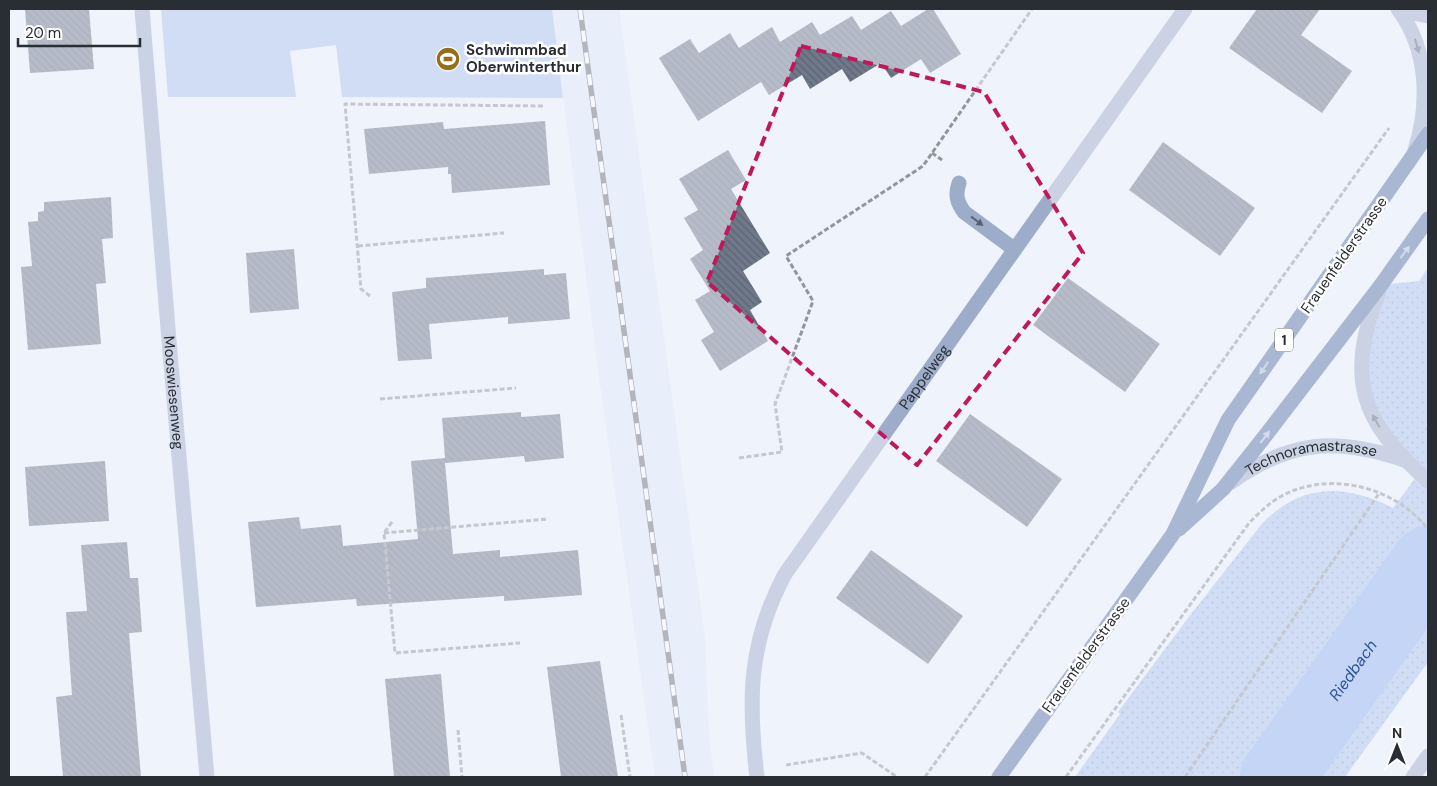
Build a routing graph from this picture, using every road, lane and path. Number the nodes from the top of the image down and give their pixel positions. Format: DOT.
graph roads {
  1 [pos="142,9"];
  2 [pos="1032,9"];
  3 [pos="1185,9"];
  4 [pos="1398,9"];
  5 [pos="1403,9"];
  6 [pos="1428,16"];
  7 [pos="545,106"];
  8 [pos="1428,134"];
  9 [pos="1382,136"];
  10 [pos="1413,156"];
  11 [pos="958,183"];
  12 [pos="1428,219"];
  13 [pos="504,233"];
  14 [pos="358,246"];
  15 [pos="1014,249"];
  16 [pos="1381,285"];
  17 [pos="370,296"];
  18 [pos="516,388"];
  19 [pos="380,399"];
  20 [pos="739,458"];
  21 [pos="1405,460"];
  22 [pos="1428,481"];
  23 [pos="1223,489"];
  24 [pos="1380,492"];
  25 [pos="548,519"];
  26 [pos="392,522"];
  27 [pos="1428,529"];
  28 [pos="384,533"];
  29 [pos="1173,534"];
  30 [pos="520,643"];
  31 [pos="621,715"];
  32 [pos="458,730"];
  33 [pos="1427,759"];
  34 [pos="785,765"];
  35 [pos="207,777"];
  36 [pos="462,777"];
  37 [pos="630,777"];
  38 [pos="757,777"];
  39 [pos="897,777"];
  40 [pos="925,777"];
  41 [pos="999,777"];
  42 [pos="1066,777"];
  43 [pos="1185,777"];
  44 [pos="1413,777"];
  1 -- 35 [label="street, Mooswiesenweg"];
  2 -- 20 [label="path"];
  3 -- 15 [label="street, Pappelweg"];
  4 -- 10 [label="street, one-way"];
  5 -- 6 [label="street"];
  7 -- 14 [label="path"];
  8 -- 10 [label="main road, Frauenfelderstrasse / 1"];
  9 -- 40 [label="path"];
  10 -- 29 [label="main road, Frauenfelderstrasse / 1, one-way"];
  11 -- 15 [label="street, one-way"];
  16 -- 12 [label="main road, Frauenfelderstrasse / 1, one-way"];
  13 -- 14 [label="path"];
  14 -- 17 [label="path"];
  15 -- 38 [label="street, Pappelweg"];
  21 -- 16 [label="street, Technoramastrasse, one-way"];
  23 -- 16 [label="main road, Frauenfelderstrasse / 1, one-way"];
  18 -- 19 [label="path"];
  21 -- 22 [label="street, Technoramastrasse"];
  21 -- 23 [label="street, Technoramastrasse"];
  23 -- 29 [label="main road, Frauenfelderstrasse / 1"];
  24 -- 27 [label="path"];
  24 -- 42 [label="path"];
  24 -- 43 [label="path"];
  25 -- 28 [label="path"];
  26 -- 28 [label="path"];
  28 -- 30 [label="path"];
  29 -- 41 [label="main road, Frauenfelderstrasse / 1"];
  31 -- 37 [label="path"];
  32 -- 36 [label="path"];
  33 -- 44 [label="street"];
  34 -- 39 [label="path"];
}
